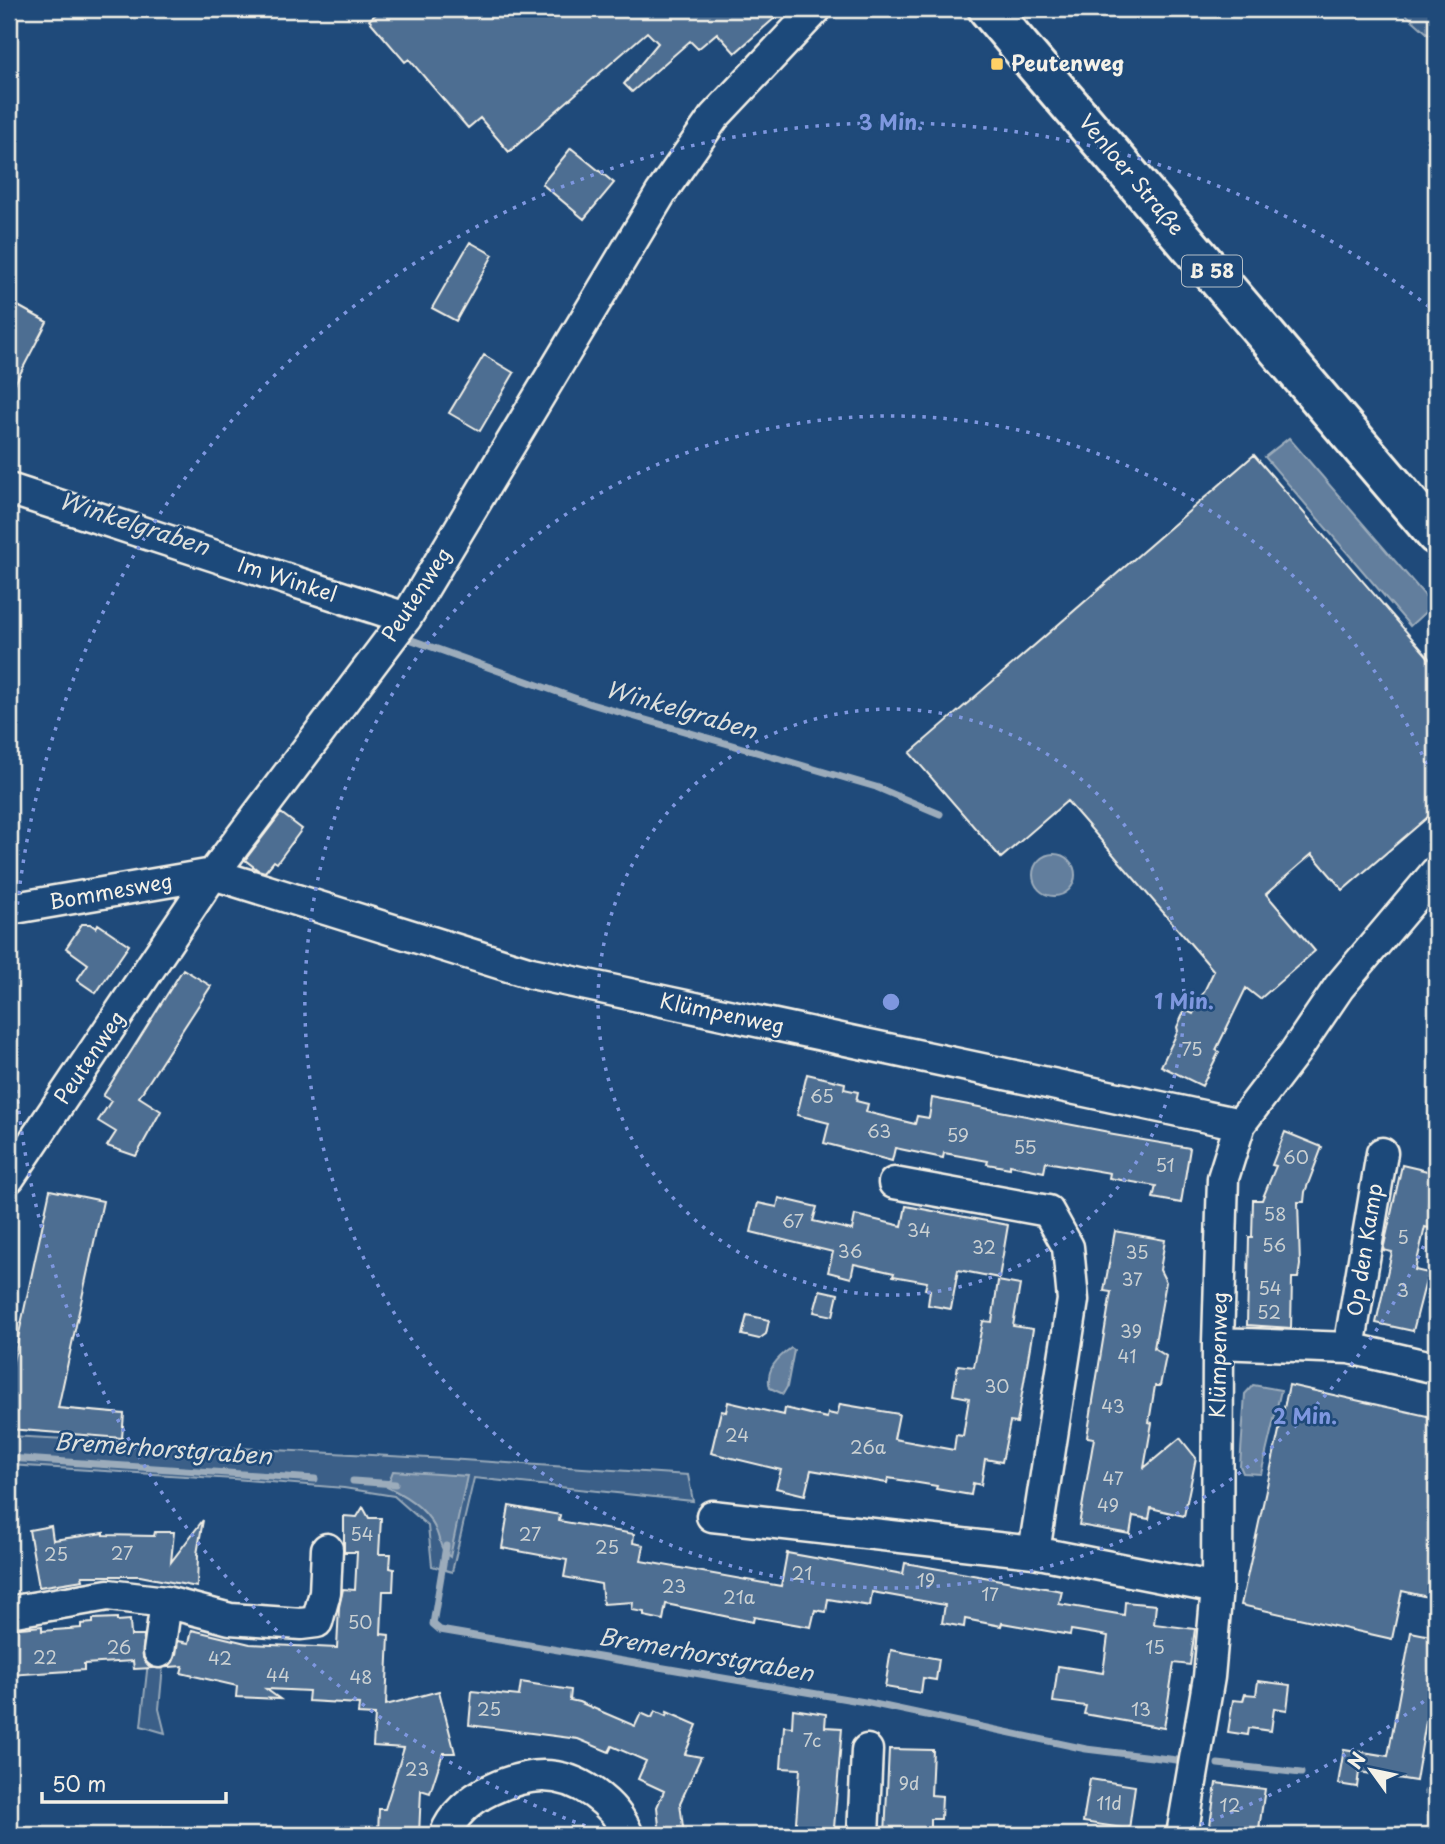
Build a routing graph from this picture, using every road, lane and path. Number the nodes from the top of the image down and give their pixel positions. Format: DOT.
graph roads {
  1 [pos="816,9"];
  2 [pos="988,9"];
  3 [pos="9,489"];
  4 [pos="1436,534"];
  5 [pos="406,618"];
  6 [pos="1436,872"];
  7 [pos="213,874"];
  8 [pos="9,909"];
  9 [pos="1240,1124"];
  10 [pos="1382,1153"];
  11 [pos="9,1178"];
  12 [pos="894,1184"];
  13 [pos="1218,1343"];
  14 [pos="1349,1348"];
  15 [pos="1436,1368"];
  16 [pos="712,1516"];
  17 [pos="327,1549"];
  18 [pos="1034,1552"];
  19 [pos="1217,1588"];
  20 [pos="166,1602"];
  21 [pos="9,1612"];
  22 [pos="159,1652"];
  23 [pos="867,1750"];
  24 [pos="445,1835"];
  25 [pos="628,1835"];
  26 [pos="863,1835"];
  27 [pos="1182,1835"];
  1 -- 5 [label="street, Peutenweg"];
  2 -- 4 [label="main road, Venloer Straße / B 58"];
  3 -- 5 [label="street, Im Winkel"];
  5 -- 7 [label="street, Peutenweg"];
  6 -- 9 [label="street, Klümpenweg"];
  7 -- 8 [label="street, Bommesweg"];
  7 -- 9 [label="street, Klümpenweg"];
  7 -- 11 [label="street, Peutenweg"];
  9 -- 13 [label="street, Klümpenweg"];
  10 -- 14 [label="street, Op den Kamp"];
  12 -- 18 [label="street"];
  13 -- 14 [label="street, Op den Kamp"];
  13 -- 19 [label="street, Klümpenweg"];
  14 -- 15 [label="street, Op den Kamp"];
  16 -- 18 [label="street"];
  17 -- 20 [label="street"];
  18 -- 19 [label="street"];
  19 -- 27 [label="street, Klümpenweg"];
  20 -- 21 [label="street"];
  20 -- 22 [label="street"];
  23 -- 26 [label="street"];
  24 -- 25 [label="street"];
}
